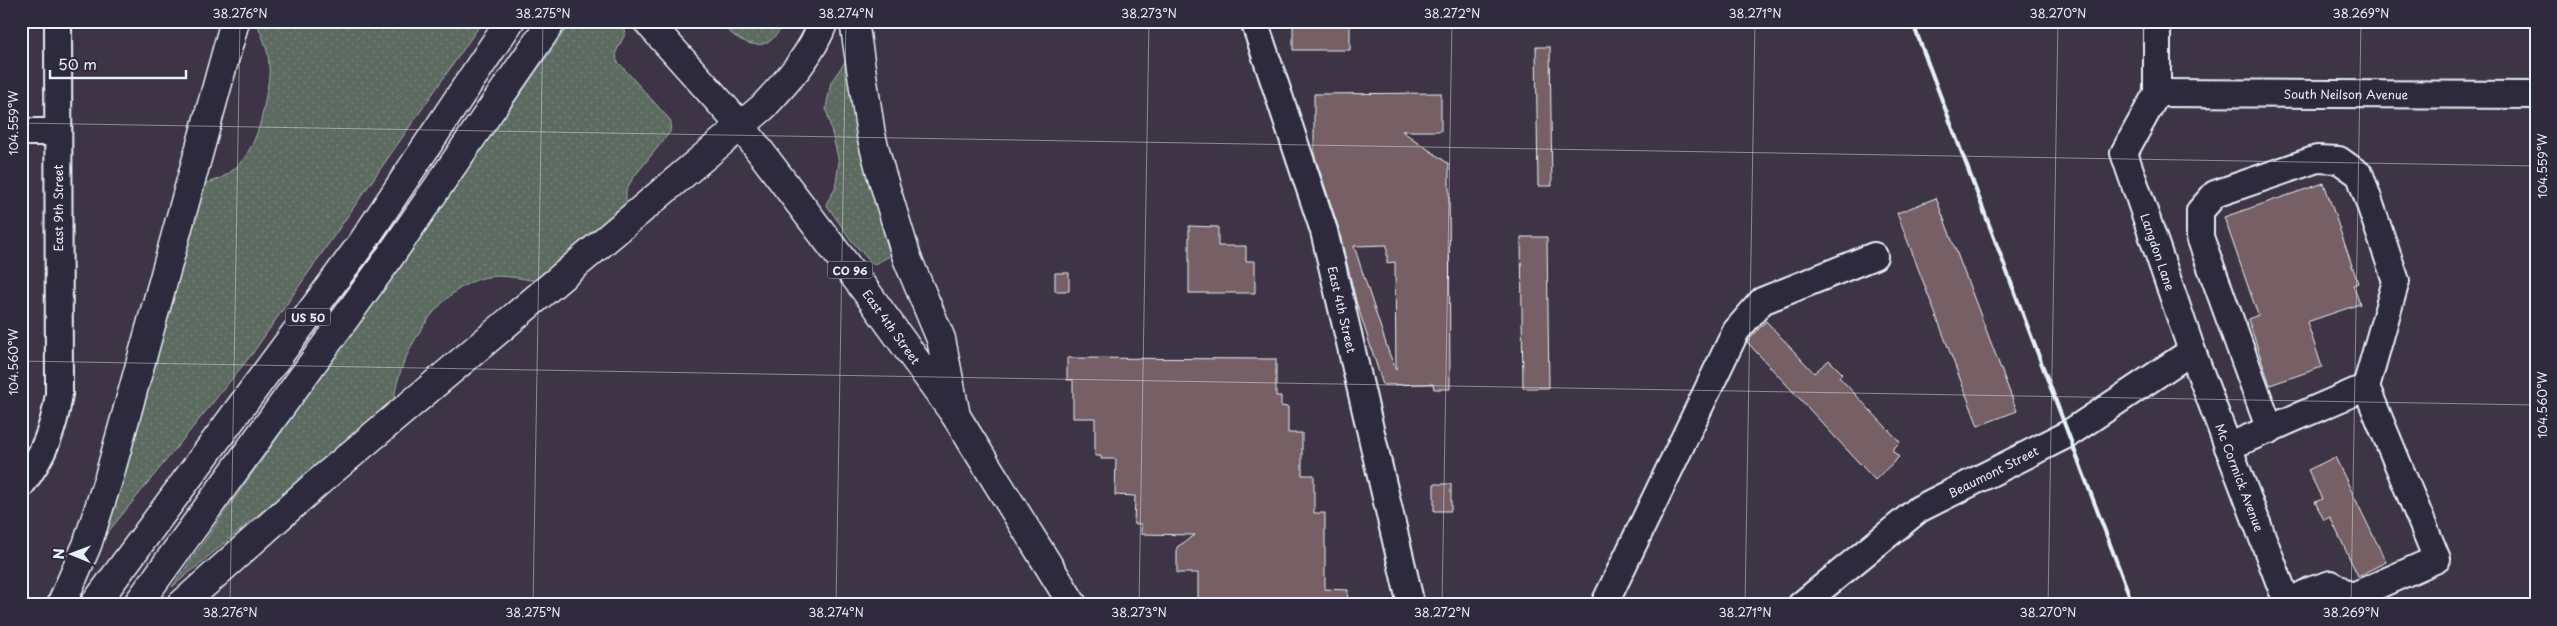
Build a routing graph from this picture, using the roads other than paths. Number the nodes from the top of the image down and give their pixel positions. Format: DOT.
graph roads {
  1 [pos="58,21"];
  2 [pos="235,21"];
  3 [pos="510,21"];
  4 [pos="552,21"];
  5 [pos="647,21"];
  6 [pos="824,21"];
  7 [pos="854,21"];
  8 [pos="1254,21"];
  9 [pos="2157,21"];
  10 [pos="2157,93"];
  11 [pos="2536,95"];
  12 [pos="740,126"];
  13 [pos="21,132"];
  14 [pos="57,132"];
  15 [pos="1874,256"];
  16 [pos="2192,351"];
  17 [pos="2366,387"];
  18 [pos="956,416"];
  19 [pos="2270,430"];
  20 [pos="2228,447"];
  21 [pos="21,485"];
  22 [pos="2288,604"];
  23 [pos="61,605"];
  24 [pos="94,605"];
  25 [pos="137,605"];
  26 [pos="181,605"];
  27 [pos="1074,605"];
  28 [pos="1411,605"];
  29 [pos="1604,605"];
  30 [pos="1801,605"];
  1 -- 14 [label="street, East 9th Street"];
  2 -- 23 [label="main road"];
  3 -- 24 [label="main road, US 50"];
  4 -- 25 [label="main road, US 50"];
  5 -- 12 [label="main road, East 4th Street / CO 96"];
  6 -- 12 [label="main road"];
  7 -- 18 [label="main road, CO 96"];
  8 -- 28 [label="street, East 4th Street"];
  9 -- 10 [label="street"];
  10 -- 11 [label="street, South Neilson Avenue"];
  10 -- 16 [label="street, Langdon Lane"];
  12 -- 18 [label="main road, East 4th Street / CO 96"];
  12 -- 26 [label="main road"];
  13 -- 14 [label="street"];
  14 -- 21 [label="street, East 9th Street"];
  15 -- 29 [label="street"];
  16 -- 20 [label="street, Mc Cormick Avenue"];
  16 -- 30 [label="street, Beaumont Street"];
  17 -- 19 [label="street"];
  17 -- 19 [label="street"];
  17 -- 22 [label="street"];
  18 -- 27 [label="main road, East 4th Street / CO 96"];
  19 -- 20 [label="street"];
  20 -- 22 [label="street, Mc Cormick Avenue"];
}
